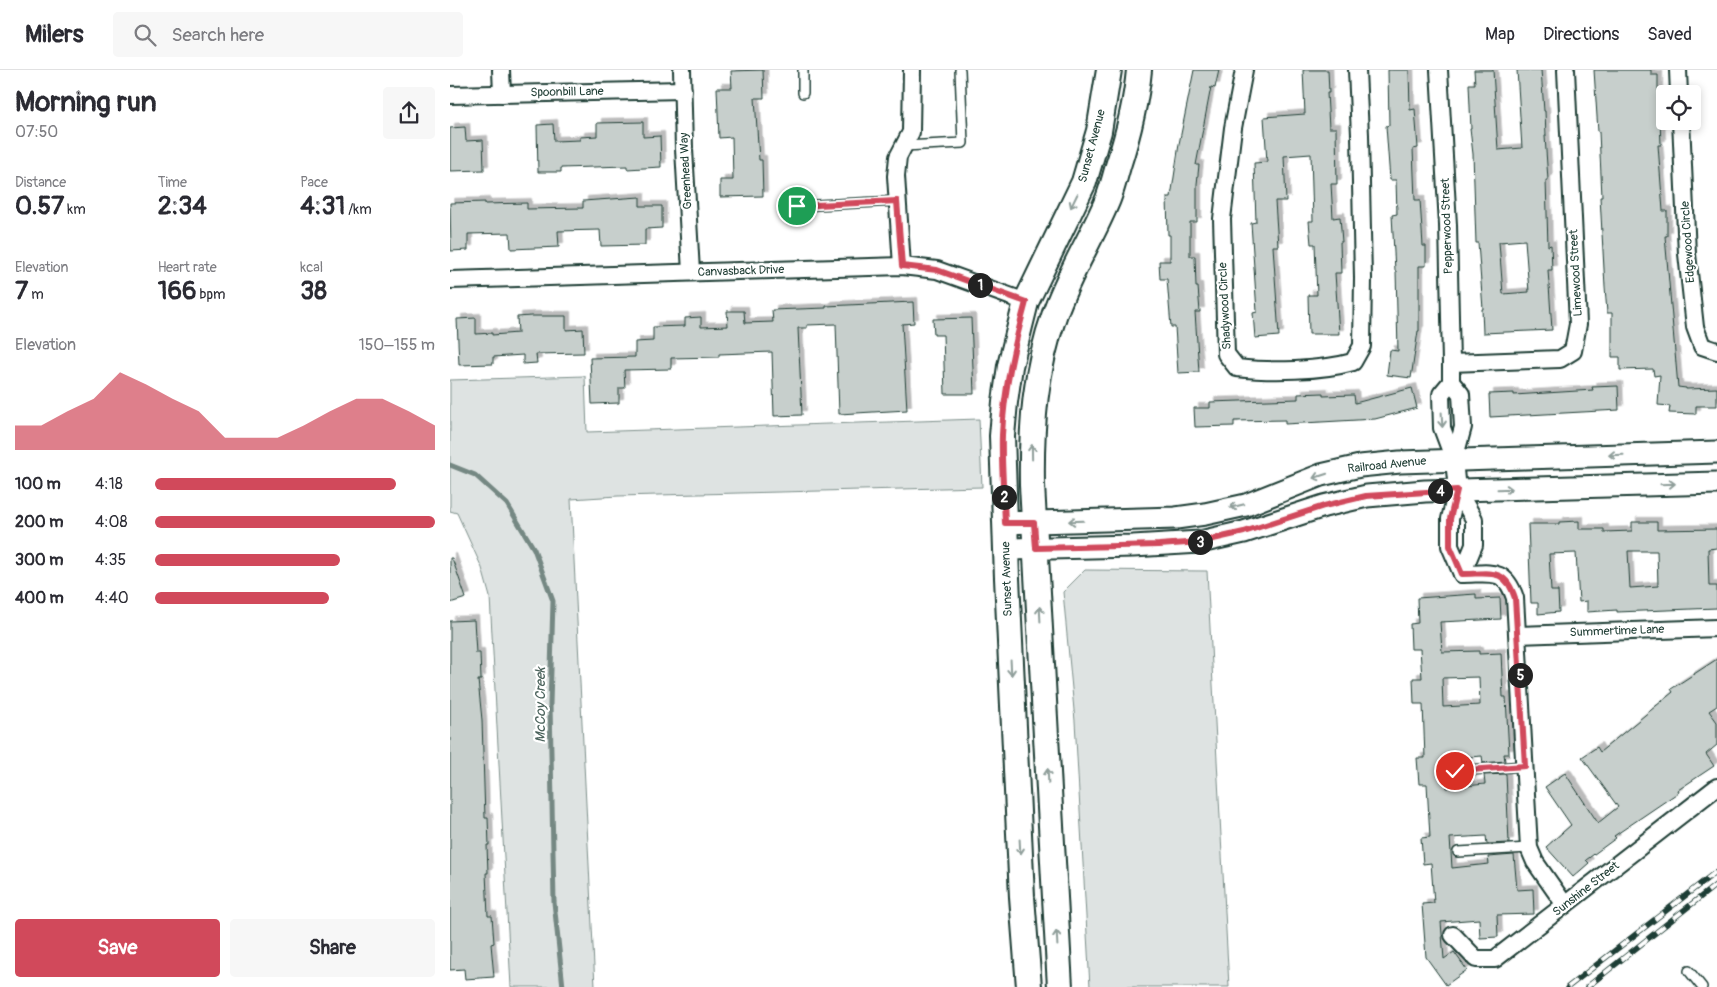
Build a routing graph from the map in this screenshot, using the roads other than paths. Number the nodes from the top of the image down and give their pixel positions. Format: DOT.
graph roads {
  1 [pos="501,70"];
  2 [pos="682,70"];
  3 [pos="803,70"];
  4 [pos="912,70"];
  5 [pos="960,70"];
  6 [pos="1109,70"];
  7 [pos="1139,70"];
  8 [pos="1244,70"];
  9 [pos="1357,70"];
  10 [pos="1438,70"];
  11 [pos="1566,70"];
  12 [pos="1678,70"];
  13 [pos="1679,85"];
  14 [pos="683,90"];
  15 [pos="803,92"];
  16 [pos="502,94"];
  17 [pos="450,95"];
  18 [pos="1681,130"];
  19 [pos="904,146"];
  20 [pos="897,201"];
  21 [pos="797,206"];
  22 [pos="902,266"];
  23 [pos="691,272"];
  24 [pos="450,280"];
  25 [pos="1026,302"];
  26 [pos="1717,351"];
  27 [pos="1451,363"];
  28 [pos="1717,452"];
  29 [pos="1454,460"];
  30 [pos="1717,482"];
  31 [pos="1457,490"];
  32 [pos="1005,523"];
  33 [pos="1034,523"];
  34 [pos="1036,548"];
  35 [pos="1006,549"];
  36 [pos="1462,574"];
  37 [pos="1717,628"];
  38 [pos="1518,635"];
  39 [pos="1525,766"];
  40 [pos="1455,771"];
  41 [pos="1717,787"];
  42 [pos="1529,848"];
  43 [pos="1458,852"];
  44 [pos="1565,905"];
  45 [pos="1453,935"];
  46 [pos="1689,971"];
  47 [pos="1029,987"];
  48 [pos="1060,987"];
  49 [pos="1702,987"];
  1 -- 16 [label="street"];
  2 -- 14 [label="street, Greenhead Way"];
  3 -- 15 [label="lane"];
  4 -- 19 [label="street"];
  5 -- 19 [label="lane"];
  6 -- 25 [label="main road, Sunset Avenue, one-way"];
  33 -- 7 [label="main road, one-way"];
  8 -- 9 [label="street, Shadywood Circle"];
  10 -- 27 [label="street, Pepperwood Street"];
  11 -- 27 [label="street, Limewood Street"];
  12 -- 13 [label="street"];
  14 -- 16 [label="street, Spoonbill Lane"];
  14 -- 23 [label="street, Greenhead Way"];
  16 -- 17 [label="street, Spoonbill Lane"];
  18 -- 26 [label="street, Edgewood Circle"];
  19 -- 20 [label="street"];
  20 -- 21 [label="lane"];
  20 -- 22 [label="street"];
  22 -- 23 [label="street, Canvasback Drive"];
  22 -- 25 [label="street, Canvasback Drive"];
  23 -- 24 [label="street, Canvasback Drive"];
  25 -- 32 [label="main road, Sunset Avenue"];
  27 -- 29 [label="street, Pepperwood Street"];
  28 -- 29 [label="street, Railroad Avenue, one-way"];
  29 -- 31 [label="street, Pepperwood Street"];
  29 -- 33 [label="street, Railroad Avenue, one-way"];
  31 -- 30 [label="street, one-way"];
  31 -- 34 [label="street"];
  31 -- 36 [label="street"];
  31 -- 36 [label="street"];
  32 -- 33 [label="street, Railroad Avenue"];
  32 -- 35 [label="main road, Sunset Avenue"];
  33 -- 34 [label="main road"];
  34 -- 35 [label="street"];
  48 -- 34 [label="main road, one-way"];
  35 -- 47 [label="main road, Sunset Avenue, one-way"];
  36 -- 38 [label="street"];
  37 -- 38 [label="street, Summertime Lane"];
  38 -- 39 [label="street"];
  39 -- 40 [label="lane"];
  39 -- 42 [label="street"];
  41 -- 44 [label="street, Sunshine Street"];
  42 -- 43 [label="lane"];
  42 -- 44 [label="street"];
  44 -- 45 [label="street, Sunshine Street"];
  46 -- 49 [label="lane"];
}
